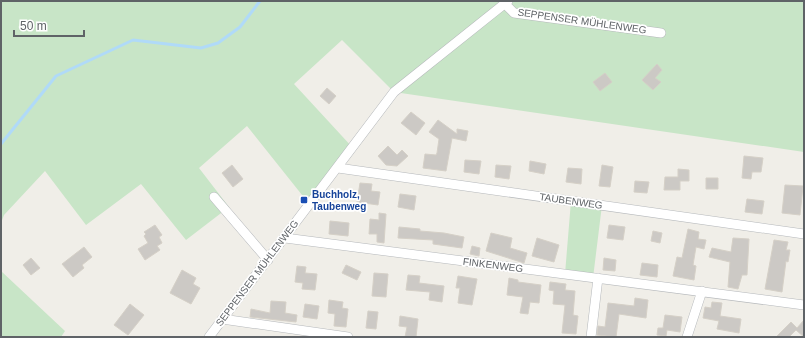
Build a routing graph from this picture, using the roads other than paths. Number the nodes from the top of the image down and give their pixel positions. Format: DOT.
graph roads {
  1 [pos="506,2"];
  2 [pos="661,33"];
  3 [pos="338,168"];
  4 [pos="214,197"];
  5 [pos="804,234"];
  6 [pos="285,238"];
  7 [pos="268,260"];
  8 [pos="598,278"];
  9 [pos="702,291"];
  10 [pos="804,305"];
  11 [pos="222,319"];
  12 [pos="209,337"];
  13 [pos="348,337"];
  14 [pos="591,337"];
  15 [pos="687,337"];
  1 -- 2 [label="street, SEPPENSER MÜHLENWEG"];
  1 -- 3 [label="street, SEPPENSER MÜHLENWEG"];
  3 -- 5 [label="street, TAUBENWEG"];
  3 -- 6 [label="street, SEPPENSER MÜHLENWEG"];
  4 -- 7 [label="street"];
  6 -- 7 [label="street, SEPPENSER MÜHLENWEG"];
  6 -- 8 [label="street, FINKENWEG"];
  7 -- 11 [label="street, SEPPENSER MÜHLENWEG"];
  8 -- 9 [label="street, FINKENWEG"];
  8 -- 14 [label="street"];
  9 -- 10 [label="street, FINKENWEG"];
  9 -- 15 [label="street"];
  11 -- 12 [label="street, SEPPENSER MÜHLENWEG"];
  11 -- 13 [label="street"];
}
